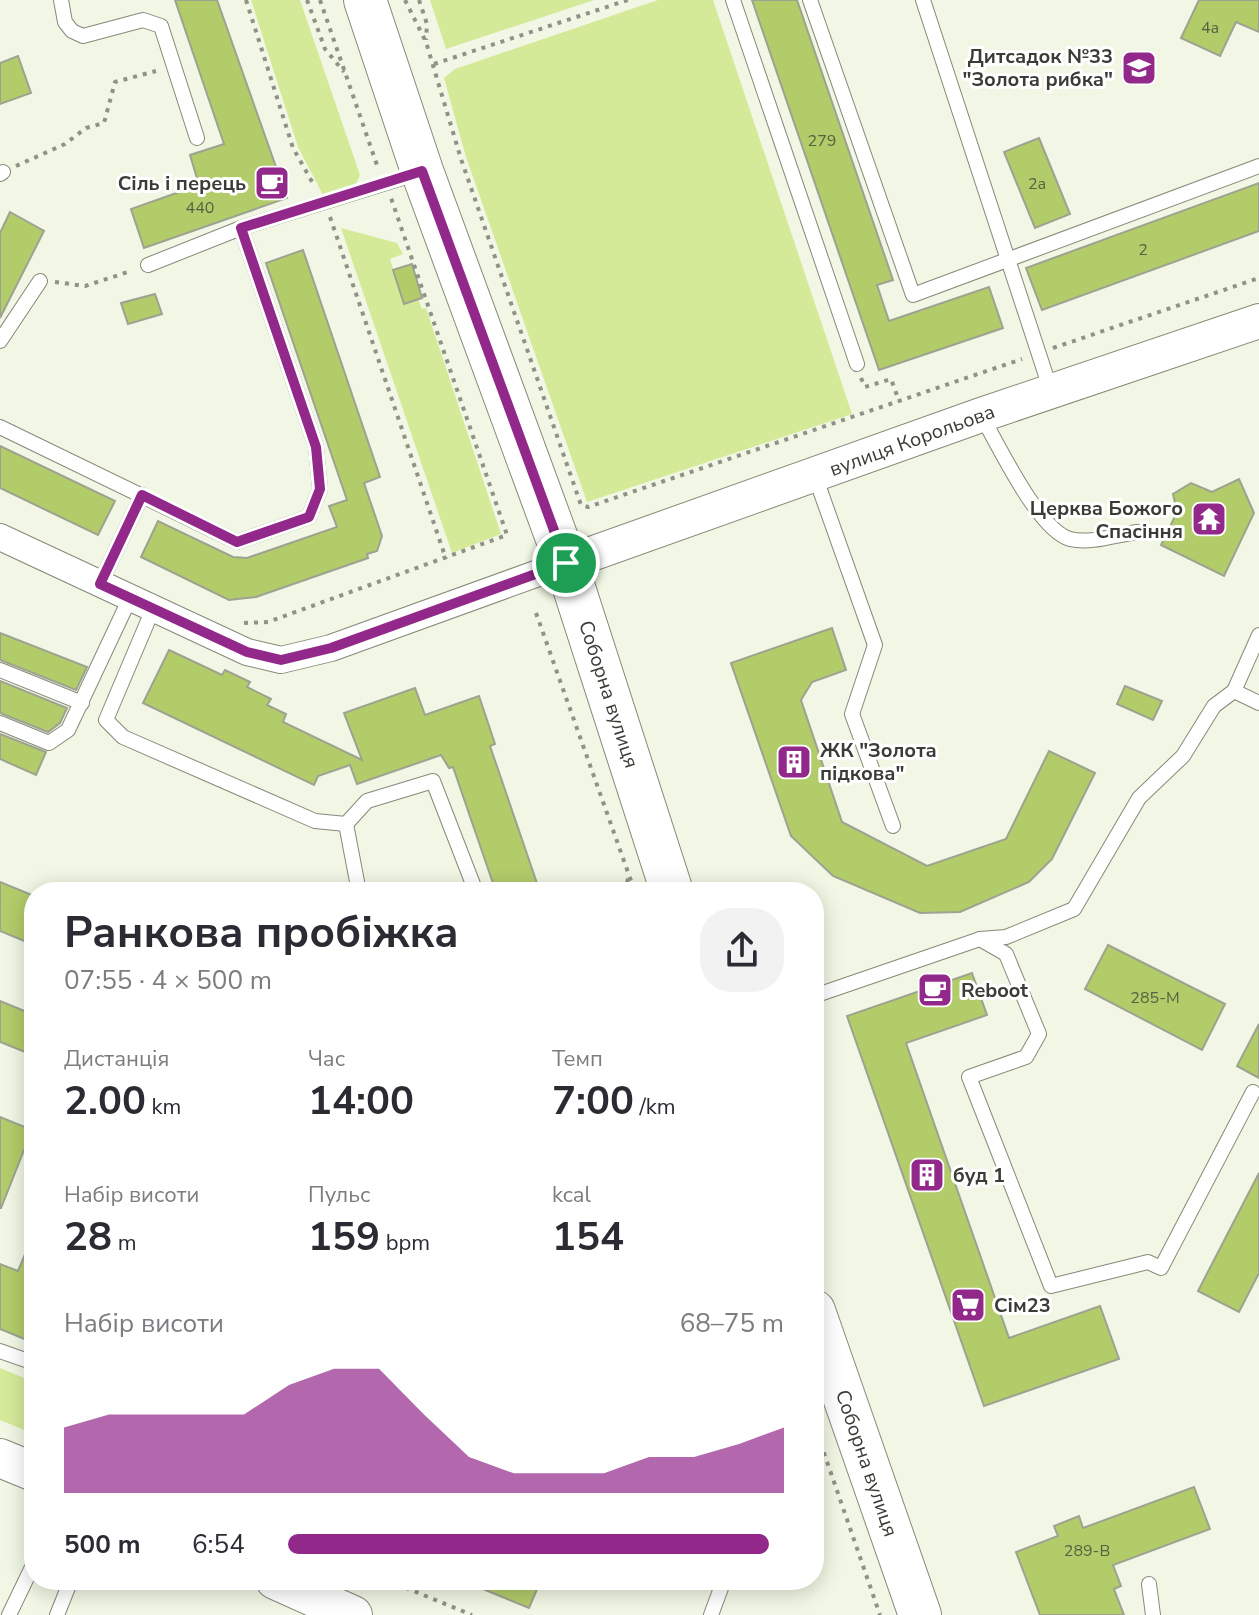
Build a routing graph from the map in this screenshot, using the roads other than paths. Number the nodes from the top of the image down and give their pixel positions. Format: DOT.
graph roads {
  1 [pos="61,0"];
  2 [pos="365,0"];
  3 [pos="733,0"];
  4 [pos="810,0"];
  5 [pos="923,0"];
  6 [pos="197,138"];
  7 [pos="1259,166"];
  8 [pos="403,178"];
  9 [pos="241,228"];
  10 [pos="1008,261"];
  11 [pos="148,265"];
  12 [pos="40,281"];
  13 [pos="1259,321"];
  14 [pos="0,341"];
  15 [pos="857,364"];
  16 [pos="1051,392"];
  17 [pos="981,415"];
  18 [pos="0,427"];
  19 [pos="815,475"];
  20 [pos="142,495"];
  21 [pos="1137,532"];
  22 [pos="0,537"];
  23 [pos="566,563"];
  24 [pos="100,584"];
  25 [pos="141,603"];
  26 [pos="1259,635"];
  27 [pos="0,670"];
  28 [pos="1234,691"];
  29 [pos="82,703"];
  30 [pos="1259,703"];
  31 [pos="0,723"];
  32 [pos="346,824"];
  33 [pos="893,826"];
  34 [pos="357,882"];
  35 [pos="472,882"];
  36 [pos="669,882"];
  37 [pos="980,939"];
  38 [pos="824,993"];
  39 [pos="1253,1092"];
  40 [pos="824,1340"];
  41 [pos="0,1351"];
  42 [pos="24,1359"];
  43 [pos="0,1458"];
  44 [pos="24,1468"];
  45 [pos="24,1584"];
  46 [pos="1149,1584"];
  47 [pos="67,1590"];
  48 [pos="297,1590"];
  49 [pos="720,1590"];
  50 [pos="9,1615"];
  51 [pos="57,1615"];
  52 [pos="353,1615"];
  53 [pos="711,1615"];
  54 [pos="920,1615"];
  55 [pos="1153,1615"];
  1 -- 6 [label="lane"];
  2 -- 8 [label="main road, Соборна вулиця"];
  3 -- 15 [label="lane"];
  4 -- 10 [label="lane"];
  5 -- 10 [label="lane"];
  7 -- 10 [label="lane"];
  8 -- 9 [label="lane"];
  8 -- 23 [label="main road, Соборна вулиця"];
  9 -- 11 [label="lane"];
  9 -- 20 [label="lane"];
  10 -- 16 [label="lane"];
  12 -- 14 [label="lane"];
  13 -- 16 [label="street, вулиця Корольова"];
  16 -- 17 [label="street, вулиця Корольова"];
  17 -- 19 [label="street, вулиця Корольова"];
  17 -- 21 [label="lane"];
  18 -- 20 [label="lane"];
  19 -- 23 [label="street, вулиця Корольова"];
  19 -- 33 [label="lane"];
  20 -- 24 [label="lane"];
  22 -- 24 [label="street"];
  23 -- 25 [label="street"];
  23 -- 36 [label="main road, Соборна вулиця"];
  24 -- 25 [label="street"];
  25 -- 29 [label="lane"];
  25 -- 32 [label="lane"];
  26 -- 28 [label="lane"];
  27 -- 29 [label="lane"];
  28 -- 30 [label="lane"];
  28 -- 37 [label="lane"];
  29 -- 31 [label="lane"];
  32 -- 34 [label="lane"];
  32 -- 35 [label="lane"];
  37 -- 38 [label="lane"];
  37 -- 39 [label="lane"];
  40 -- 54 [label="main road, Соборна вулиця"];
  41 -- 42 [label="lane"];
  43 -- 44 [label="main road"];
  45 -- 50 [label="lane"];
  46 -- 55 [label="lane"];
  47 -- 51 [label="lane"];
  48 -- 52 [label="main road"];
  49 -- 53 [label="lane"];
}
